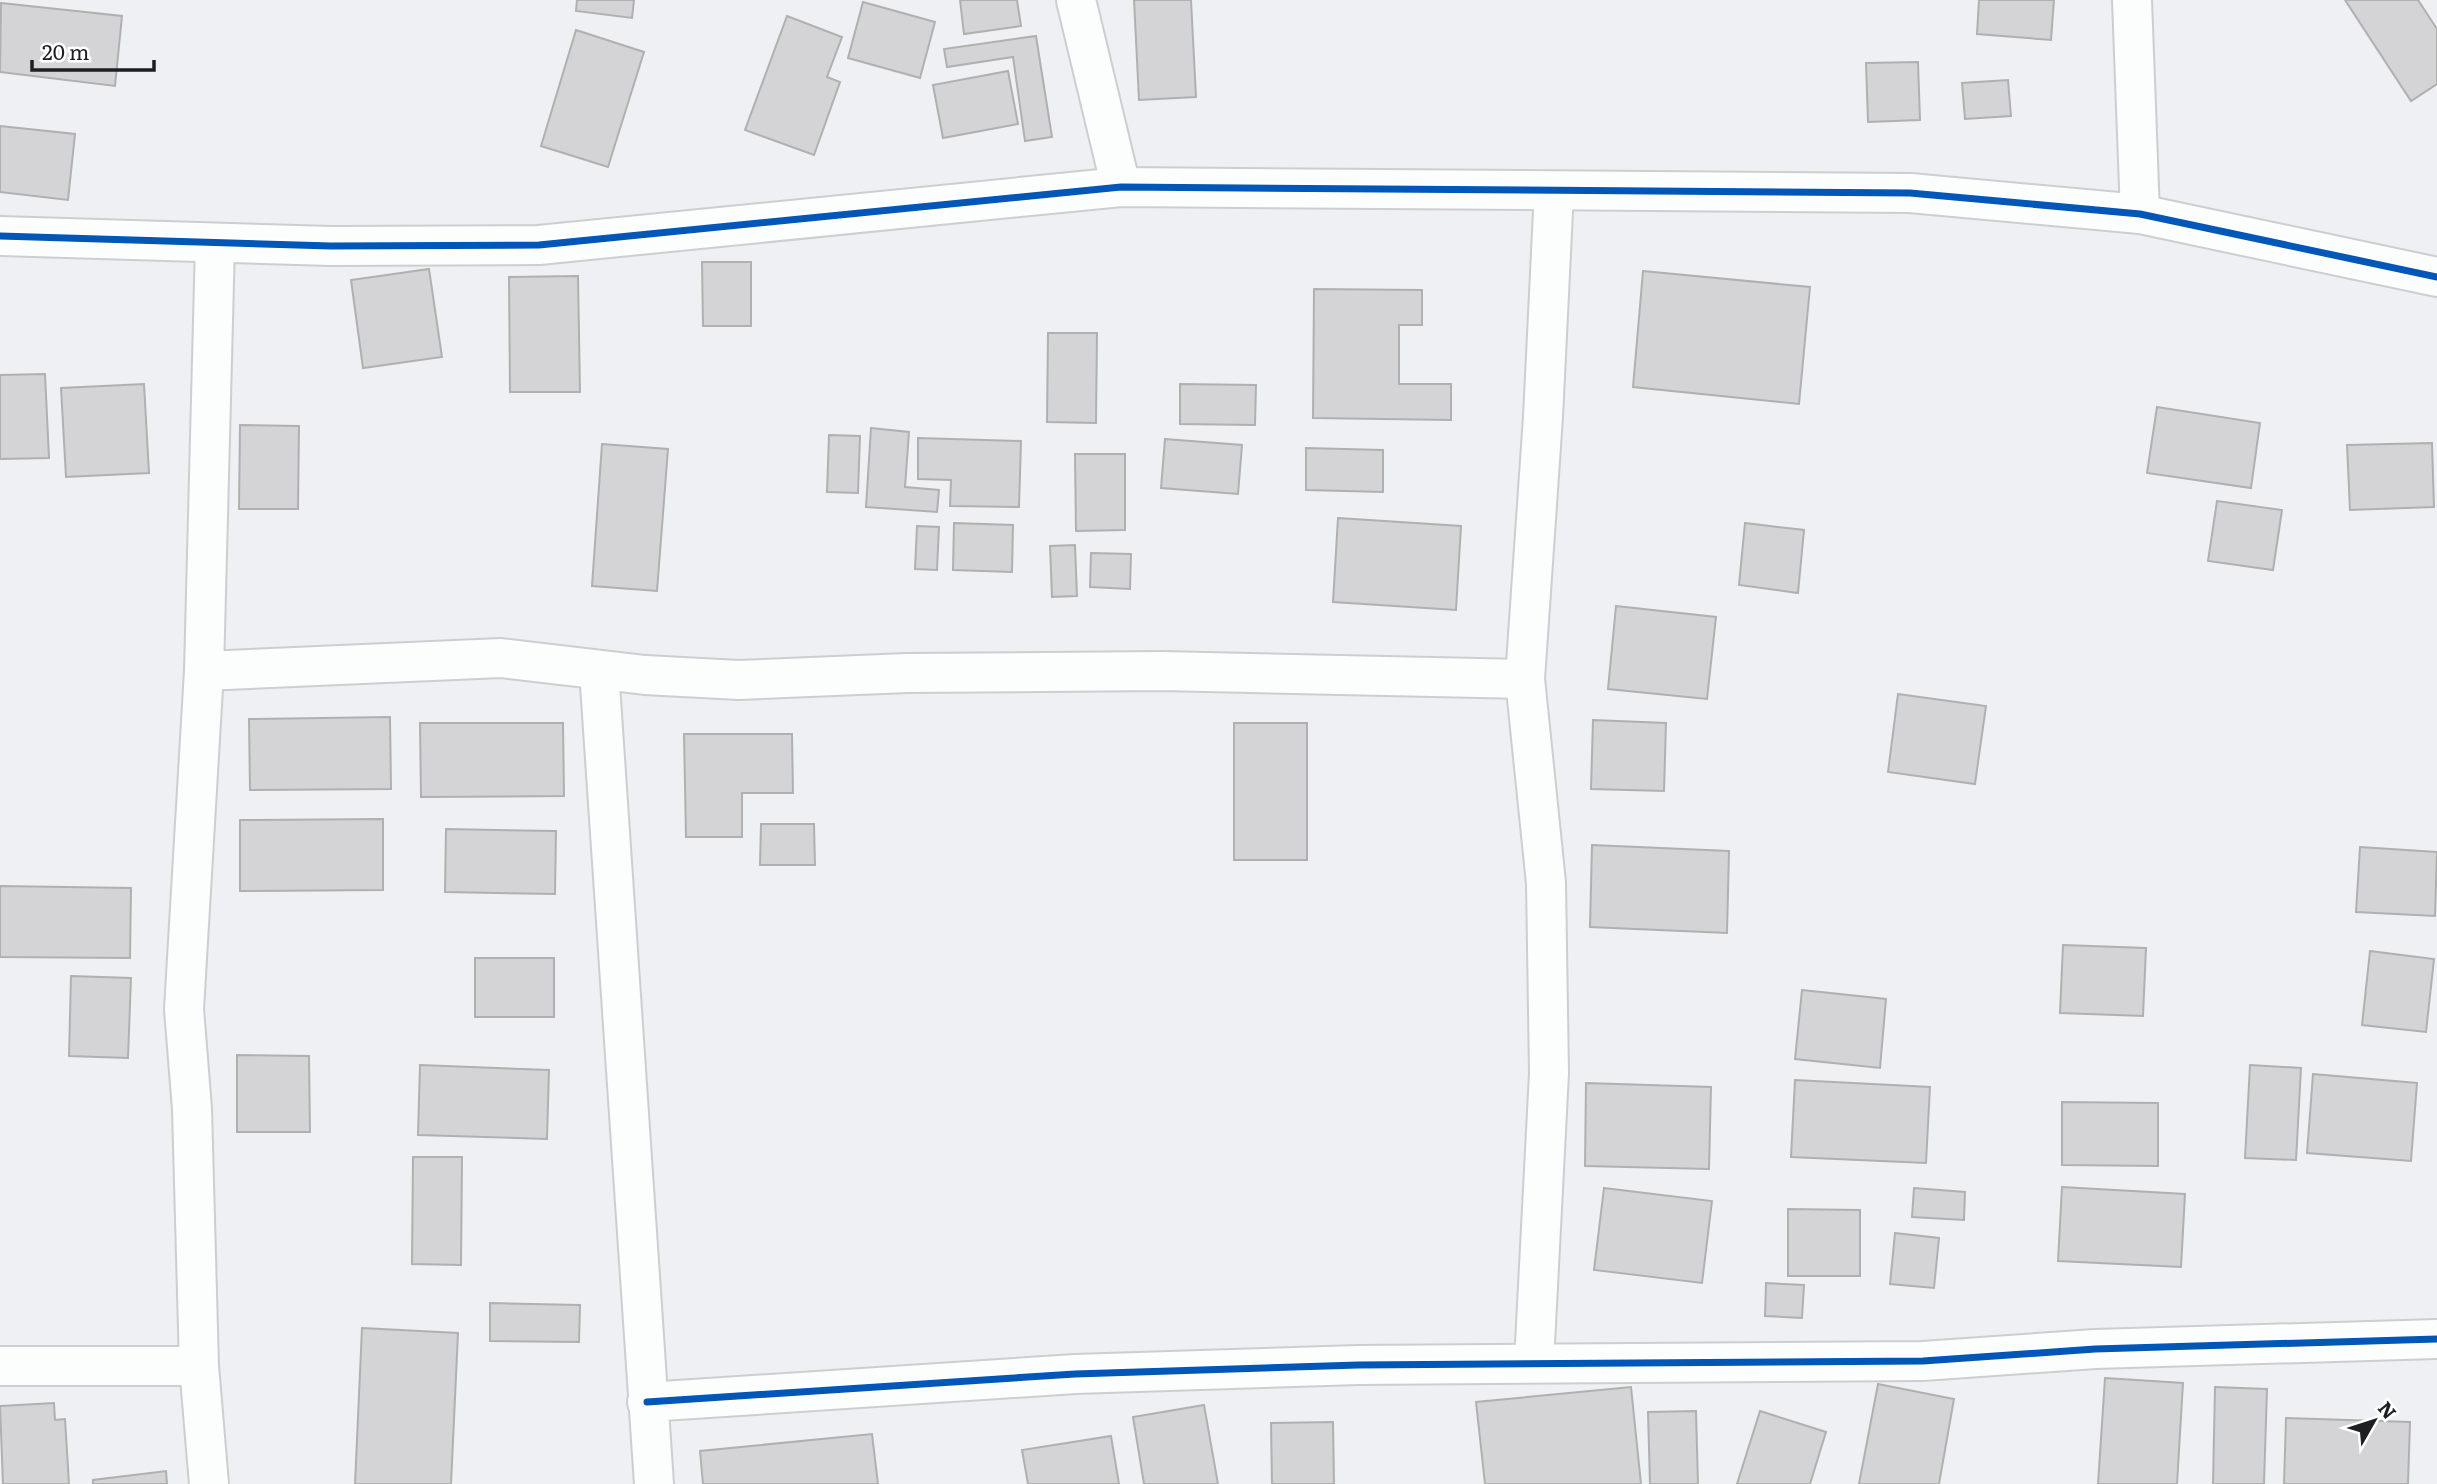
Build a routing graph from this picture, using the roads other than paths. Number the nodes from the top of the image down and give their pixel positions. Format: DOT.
graph roads {
  1 [pos="1076,0"];
  2 [pos="2132,0"];
  3 [pos="1121,187"];
  4 [pos="1554,191"];
  5 [pos="2140,214"];
  6 [pos="0,236"];
  7 [pos="215,243"];
  8 [pos="2437,277"];
  9 [pos="599,670"];
  10 [pos="204,671"];
  11 [pos="1525,679"];
  12 [pos="2437,1339"];
  13 [pos="1534,1363"];
  14 [pos="0,1366"];
  15 [pos="199,1366"];
  16 [pos="648,1402"];
  17 [pos="209,1484"];
  18 [pos="654,1484"];
  1 -- 3 [label="street"];
  2 -- 5 [label="street"];
  3 -- 4 [label="street"];
  3 -- 7 [label="street"];
  4 -- 5 [label="street"];
  4 -- 11 [label="street"];
  5 -- 8 [label="street"];
  6 -- 7 [label="street"];
  7 -- 10 [label="street"];
  9 -- 10 [label="street"];
  9 -- 11 [label="street"];
  9 -- 16 [label="street"];
  10 -- 15 [label="street"];
  11 -- 13 [label="street"];
  12 -- 13 [label="street"];
  13 -- 16 [label="street"];
  14 -- 15 [label="street"];
  15 -- 17 [label="street"];
  16 -- 18 [label="street"];
}
